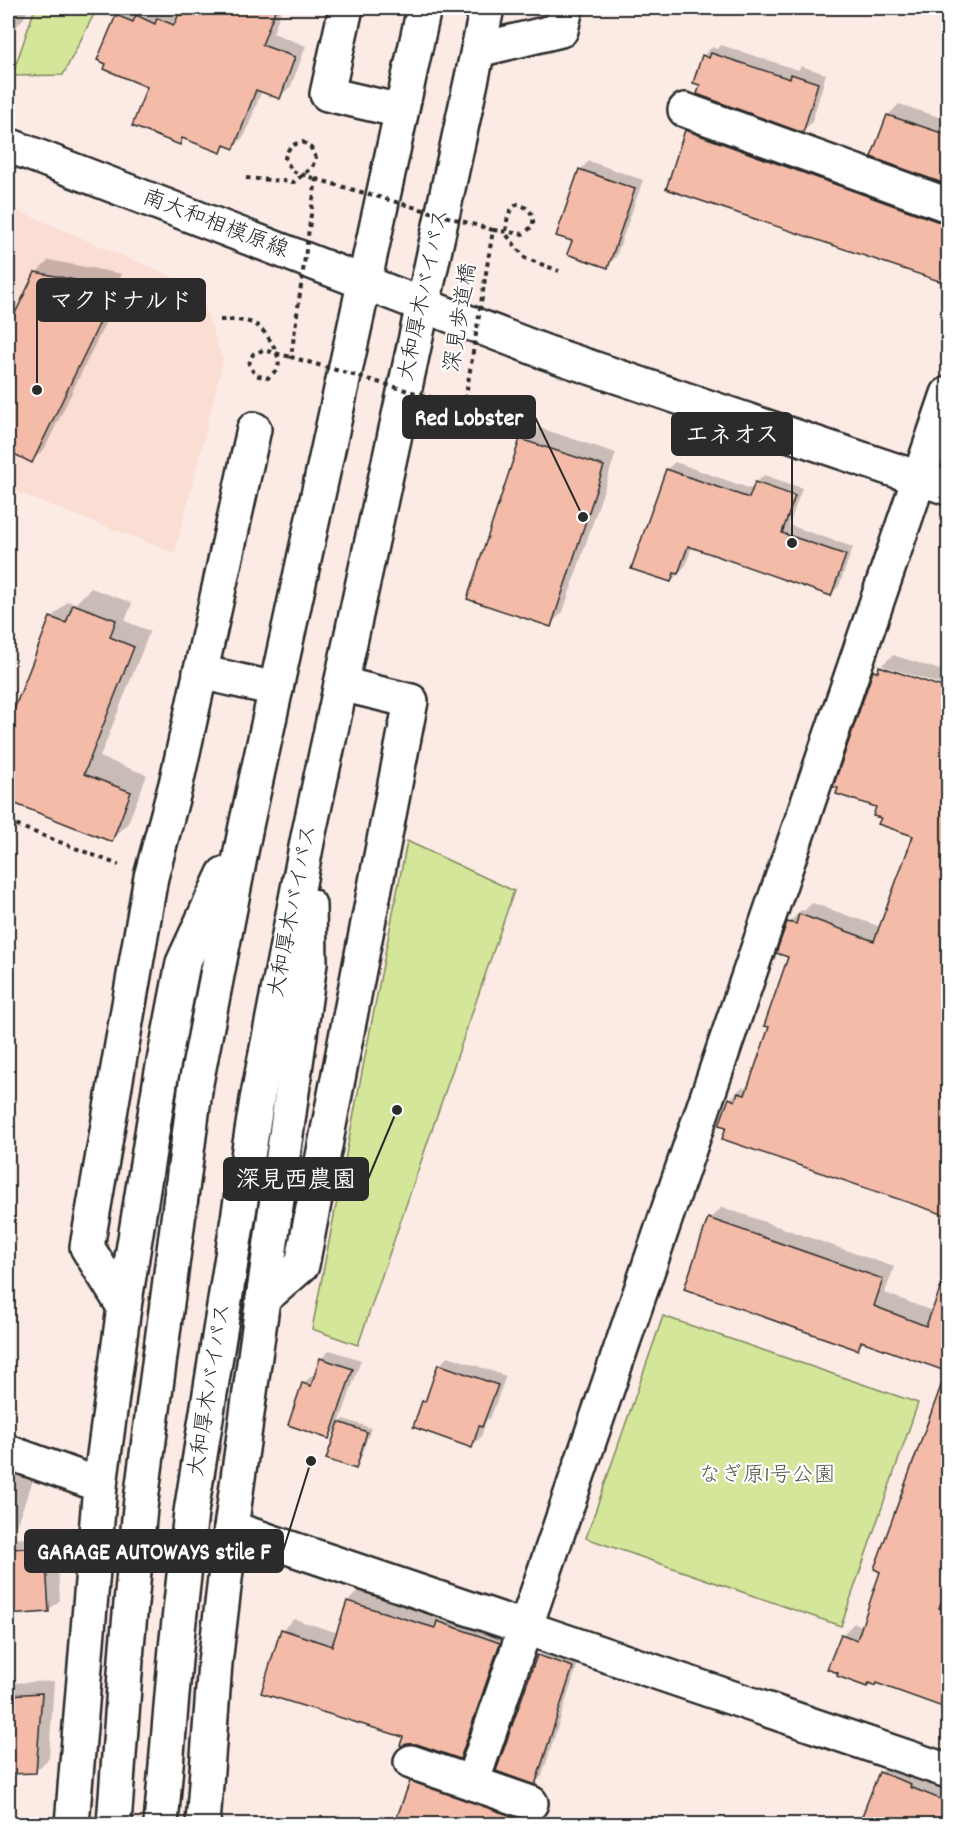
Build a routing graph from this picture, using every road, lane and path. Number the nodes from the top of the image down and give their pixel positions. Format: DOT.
graph roads {
  1 [pos="346,8"];
  2 [pos="424,8"];
  3 [pos="487,8"];
  4 [pos="566,8"];
  5 [pos="478,50"];
  6 [pos="685,110"];
  7 [pos="401,111"];
  8 [pos="8,145"];
  9 [pos="246,178"];
  10 [pos="316,179"];
  11 [pos="948,205"];
  12 [pos="493,230"];
  13 [pos="559,271"];
  14 [pos="364,283"];
  15 [pos="422,306"];
  16 [pos="220,320"];
  17 [pos="291,357"];
  18 [pos="948,394"];
  19 [pos="464,407"];
  20 [pos="527,413"];
  21 [pos="254,429"];
  22 [pos="934,483"];
  23 [pos="200,672"];
  24 [pos="341,684"];
  25 [pos="276,688"];
  26 [pos="8,822"];
  27 [pos="246,826"];
  28 [pos="308,837"];
  29 [pos="151,877"];
  30 [pos="263,1299"];
  31 [pos="124,1307"];
  32 [pos="8,1452"];
  33 [pos="100,1485"];
  34 [pos="231,1528"];
  35 [pos="525,1627"];
  36 [pos="411,1762"];
  37 [pos="948,1771"];
  38 [pos="472,1783"];
  39 [pos="531,1803"];
  40 [pos="72,1824"];
  41 [pos="114,1824"];
  42 [pos="161,1824"];
  43 [pos="203,1824"];
  1 -- 7 [label="main road"];
  2 -- 7 [label="main road"];
  3 -- 5 [label="main road, 大和厚木バイパス"];
  4 -- 5 [label="main road"];
  5 -- 15 [label="main road, 大和厚木バイパス"];
  6 -- 11 [label="main road"];
  7 -- 14 [label="main road"];
  8 -- 14 [label="main road, 南大和相模原線"];
  9 -- 10 [label="path"];
  10 -- 12 [label="path, bridge"];
  10 -- 17 [label="path, bridge"];
  12 -- 13 [label="path"];
  12 -- 19 [label="path, 深見歩道橋, bridge"];
  14 -- 15 [label="main road, 南大和相模原線"];
  14 -- 25 [label="main road"];
  15 -- 22 [label="main road, 南大和相模原線"];
  15 -- 24 [label="main road, 大和厚木バイパス"];
  16 -- 17 [label="path, 深見歩道橋"];
  17 -- 19 [label="path, 深見歩道橋, bridge"];
  18 -- 22 [label="main road"];
  19 -- 20 [label="path"];
  21 -- 23 [label="main road"];
  22 -- 35 [label="main road"];
  23 -- 25 [label="main road"];
  23 -- 29 [label="main road"];
  24 -- 28 [label="main road, 大和厚木バイパス"];
  24 -- 30 [label="main road"];
  25 -- 27 [label="main road"];
  26 -- 29 [label="path"];
  27 -- 31 [label="main road"];
  27 -- 41 [label="main road"];
  28 -- 30 [label="main road"];
  28 -- 42 [label="main road, 大和厚木バイパス"];
  29 -- 31 [label="main road"];
  30 -- 34 [label="main road"];
  31 -- 33 [label="main road"];
  32 -- 33 [label="main road"];
  33 -- 40 [label="main road"];
  34 -- 35 [label="main road"];
  34 -- 43 [label="main road"];
  35 -- 37 [label="main road"];
  35 -- 38 [label="main road"];
  36 -- 38 [label="main road"];
  38 -- 39 [label="main road"];
}
